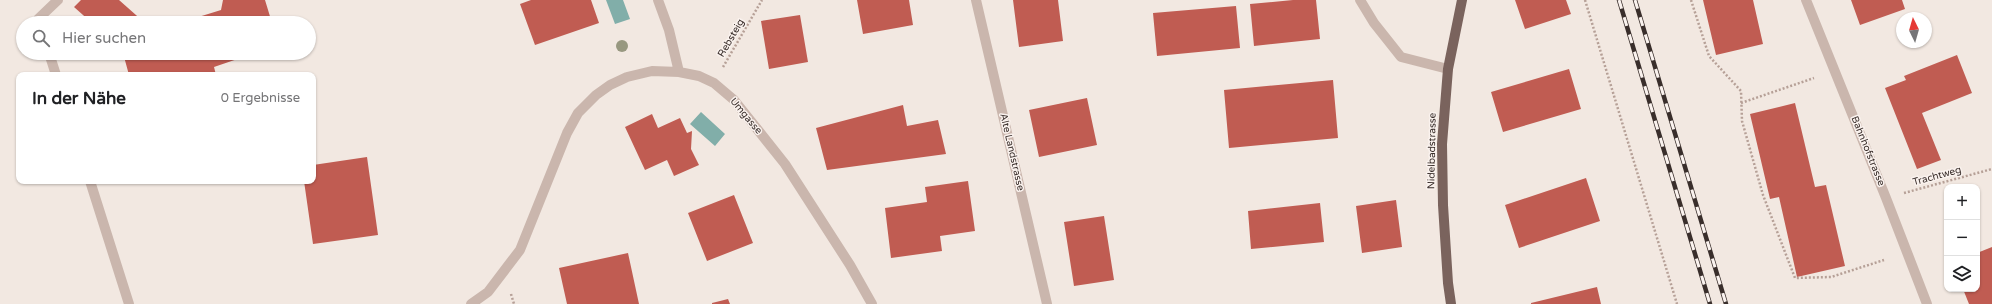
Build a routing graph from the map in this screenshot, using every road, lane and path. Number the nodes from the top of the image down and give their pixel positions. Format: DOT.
graph roads {
  1 [pos="58,0"];
  2 [pos="658,0"];
  3 [pos="762,0"];
  4 [pos="976,0"];
  5 [pos="1360,0"];
  6 [pos="1462,0"];
  7 [pos="1585,0"];
  8 [pos="1691,0"];
  9 [pos="1806,0"];
  10 [pos="41,16"];
  11 [pos="51,60"];
  12 [pos="1448,69"];
  13 [pos="55,72"];
  14 [pos="679,72"];
  15 [pos="1814,78"];
  16 [pos="714,83"];
  17 [pos="1742,103"];
  18 [pos="1992,169"];
  19 [pos="91,184"];
  20 [pos="1886,198"];
  21 [pos="1884,260"];
  22 [pos="129,304"];
  23 [pos="471,304"];
  24 [pos="872,304"];
  25 [pos="1047,304"];
  26 [pos="1451,304"];
  27 [pos="1677,304"];
  28 [pos="1926,304"];
  1 -- 10 [label="street"];
  2 -- 14 [label="street"];
  3 -- 16 [label="path, Rebsteig"];
  4 -- 25 [label="street, Alte Landstrasse"];
  5 -- 12 [label="street"];
  6 -- 12 [label="main road, Nidelbadstrasse"];
  7 -- 27 [label="path"];
  8 -- 17 [label="path"];
  9 -- 20 [label="street, Bahnhofstrasse"];
  11 -- 13 [label="street"];
  12 -- 26 [label="main road, Nidelbadstrasse"];
  14 -- 16 [label="street, Umgasse"];
  14 -- 23 [label="street, Umgasse"];
  15 -- 17 [label="path"];
  16 -- 24 [label="street, Umgasse"];
  17 -- 21 [label="path"];
  18 -- 20 [label="path, Trachtweg"];
  19 -- 22 [label="street"];
  20 -- 28 [label="street, Bahnhofstrasse"];
}
